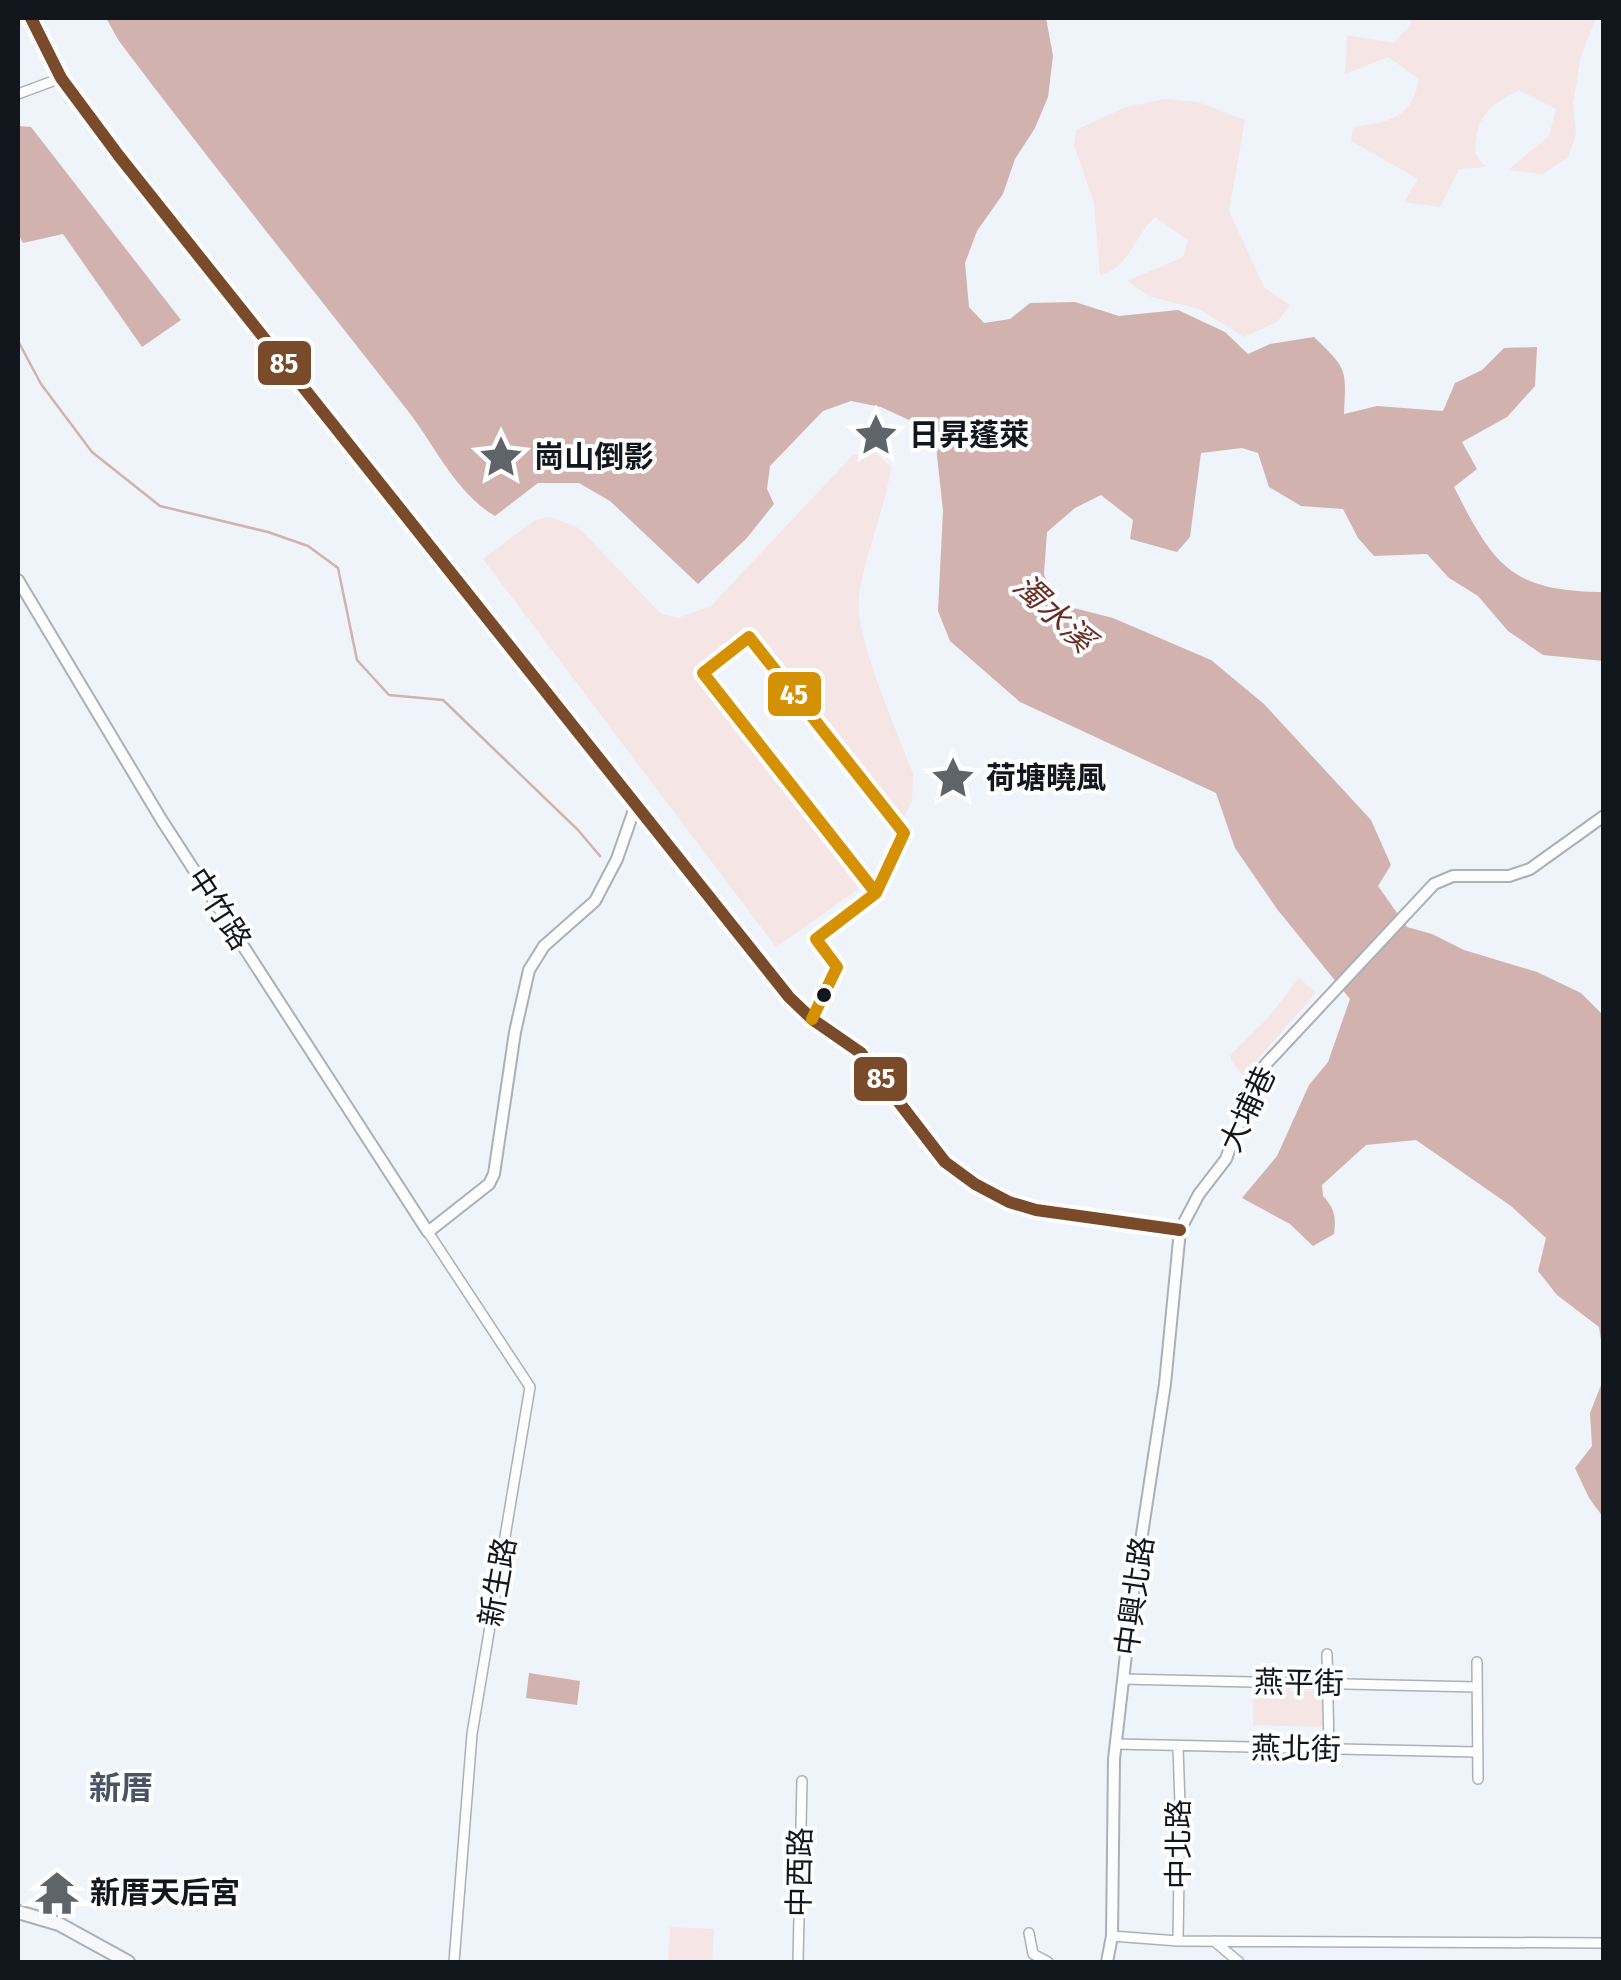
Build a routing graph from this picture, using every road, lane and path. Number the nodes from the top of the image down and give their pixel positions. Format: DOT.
graph roads {
  1 [pos="31,18"];
  2 [pos="61,78"];
  3 [pos="18,94"];
  4 [pos="18,580"];
  5 [pos="635,807"];
  6 [pos="1604,816"];
  7 [pos="876,893"];
  8 [pos="812,1020"];
  9 [pos="1180,1230"];
  10 [pos="428,1232"];
  11 [pos="1327,1654"];
  12 [pos="1476,1662"];
  13 [pos="1123,1678"];
  14 [pos="1327,1684"];
  15 [pos="1476,1687"];
  16 [pos="1116,1744"];
  17 [pos="1178,1747"];
  18 [pos="1329,1750"];
  19 [pos="1476,1752"];
  20 [pos="1478,1779"];
  21 [pos="802,1781"];
  22 [pos="18,1912"];
  23 [pos="18,1920"];
  24 [pos="1030,1933"];
  25 [pos="1112,1936"];
  26 [pos="1214,1941"];
  27 [pos="1178,1942"];
  28 [pos="1604,1943"];
  29 [pos="111,1960"];
  30 [pos="128,1962"];
  31 [pos="454,1962"];
  32 [pos="798,1962"];
  33 [pos="1048,1962"];
  34 [pos="1107,1962"];
  35 [pos="1239,1962"];
  1 -- 2 [label="street"];
  2 -- 3 [label="street"];
  2 -- 5 [label="street"];
  4 -- 10 [label="street, 中竹路"];
  5 -- 8 [label="street"];
  5 -- 10 [label="street"];
  6 -- 9 [label="street, 大埔巷"];
  7 -- 7 [label="street"];
  7 -- 8 [label="street"];
  8 -- 9 [label="street"];
  9 -- 13 [label="street, 中興北路"];
  10 -- 31 [label="street, 新生路"];
  11 -- 14 [label="street"];
  12 -- 15 [label="street"];
  13 -- 14 [label="street, 燕平街"];
  13 -- 16 [label="street, 中興北路"];
  14 -- 15 [label="street, 燕平街"];
  14 -- 18 [label="street"];
  15 -- 19 [label="street"];
  16 -- 17 [label="street, 燕北街"];
  16 -- 25 [label="street, 中興北路"];
  17 -- 18 [label="street, 燕北街"];
  17 -- 27 [label="street, 中北路"];
  18 -- 19 [label="street, 燕北街"];
  19 -- 20 [label="street"];
  21 -- 32 [label="street, 中西路"];
  22 -- 30 [label="main road"];
  23 -- 29 [label="main road"];
  24 -- 33 [label="street"];
  25 -- 27 [label="street"];
  25 -- 34 [label="street, 中興北路"];
  26 -- 27 [label="street"];
  26 -- 28 [label="street"];
  26 -- 35 [label="street"];
}
